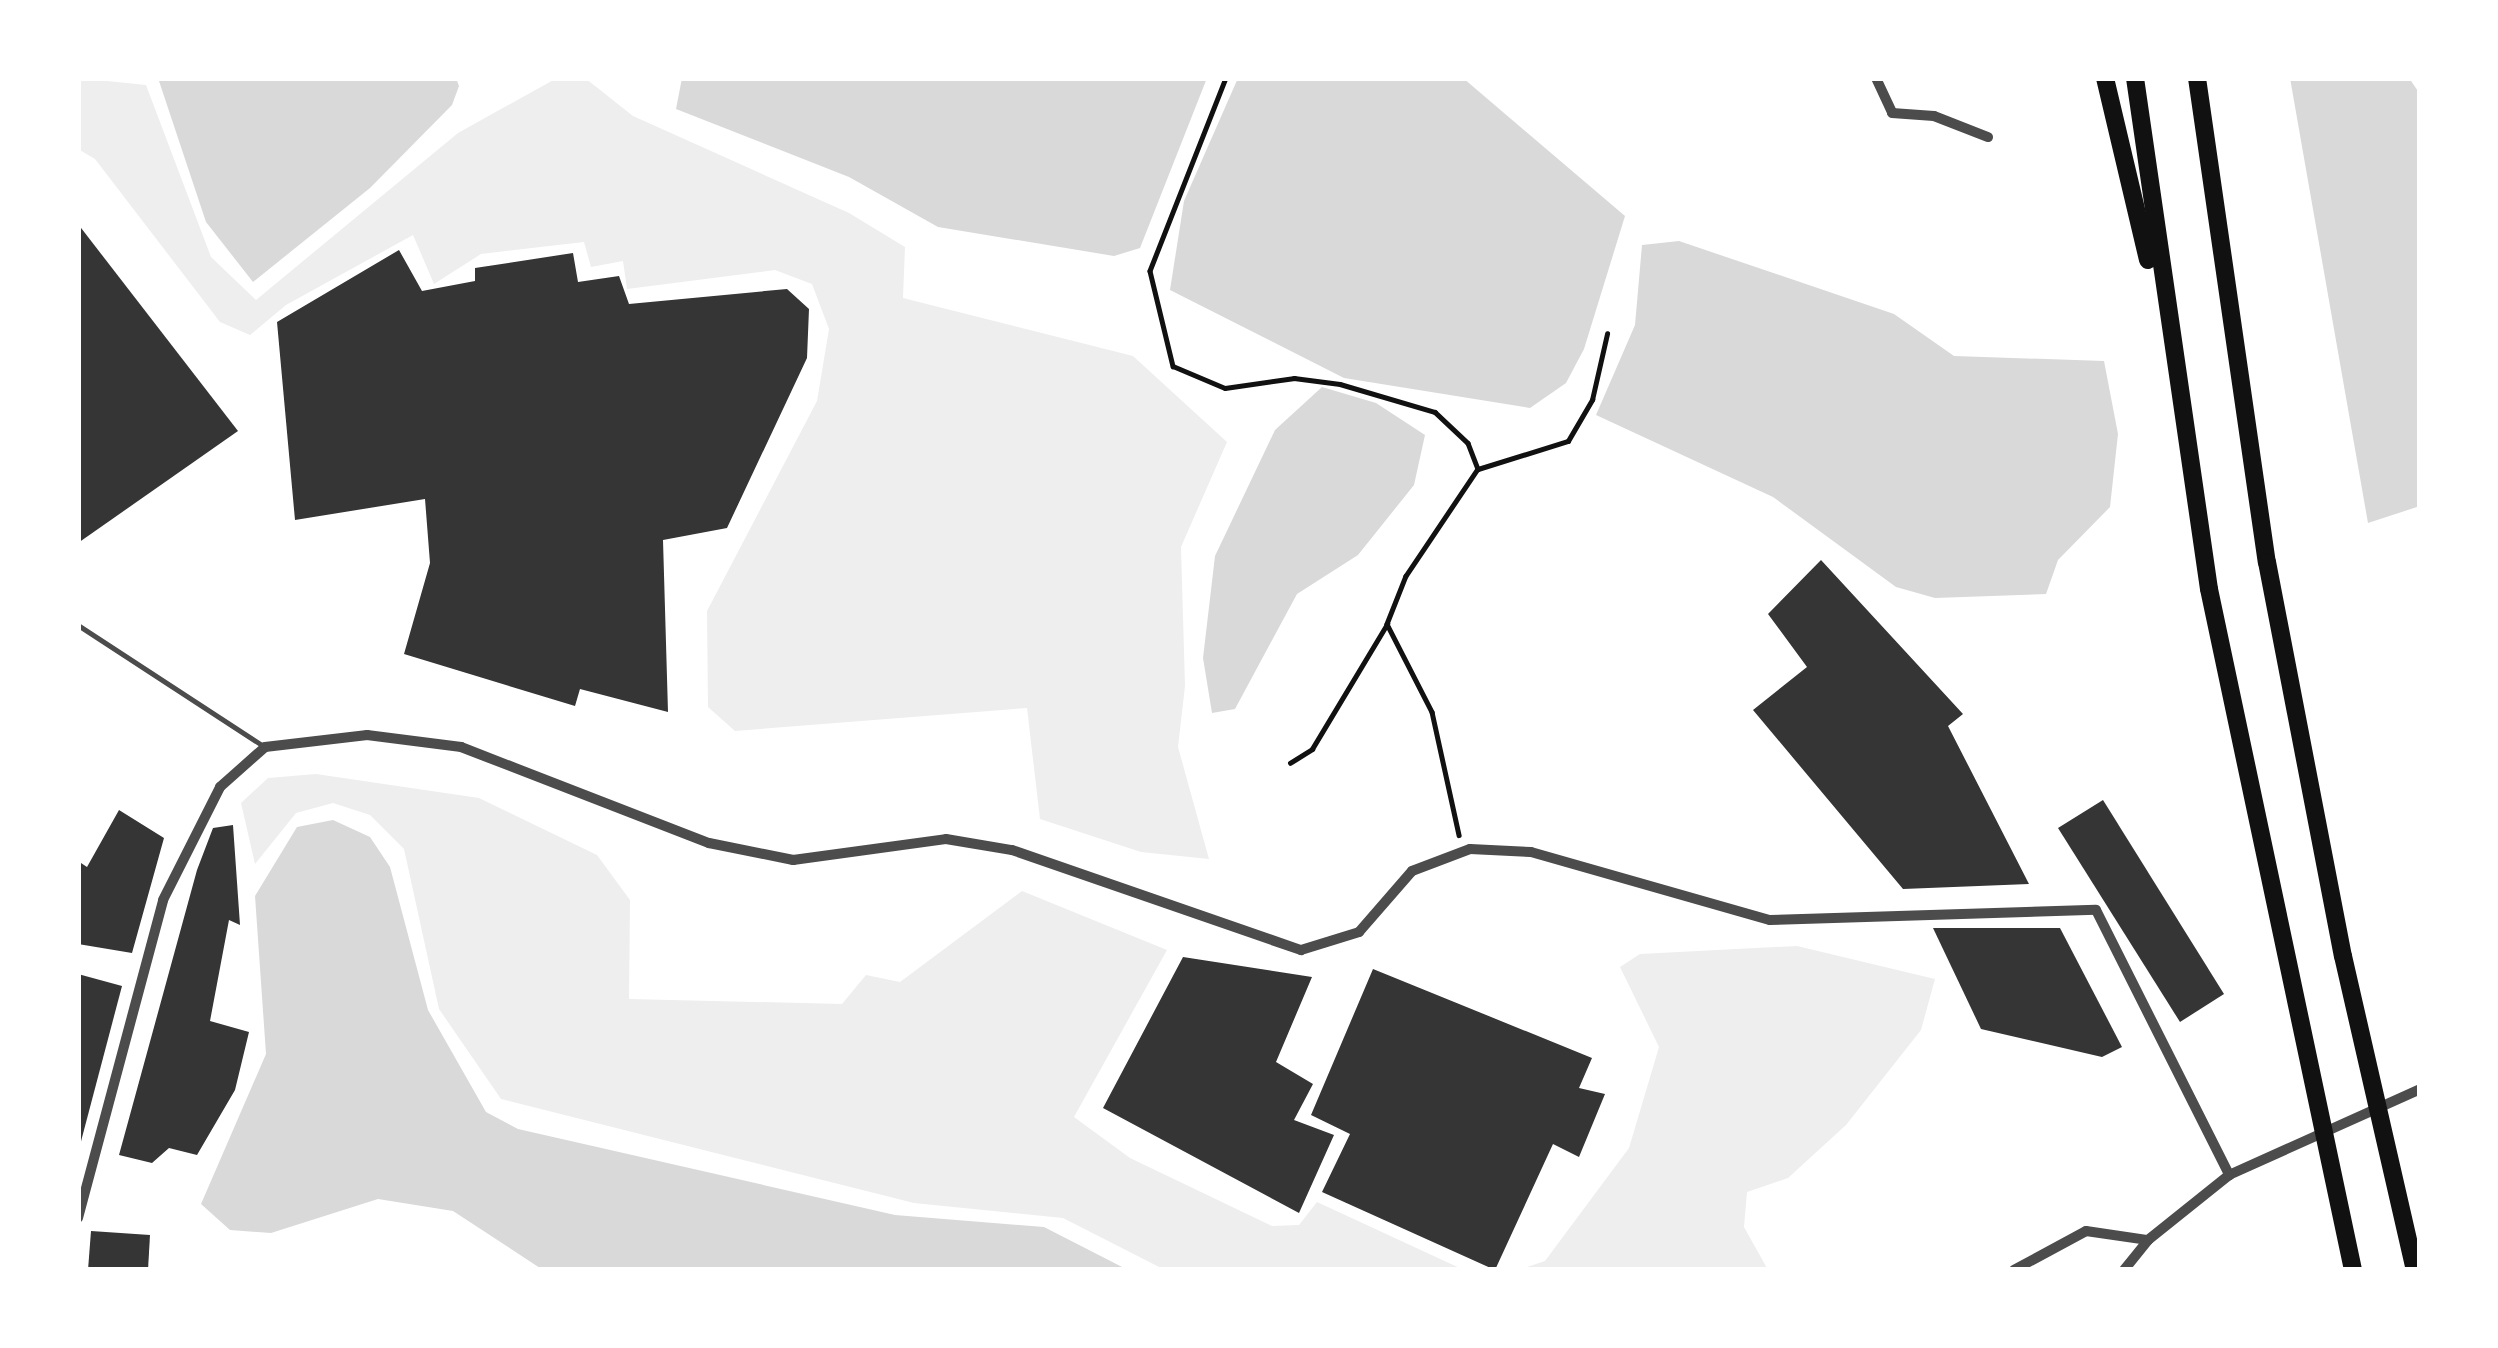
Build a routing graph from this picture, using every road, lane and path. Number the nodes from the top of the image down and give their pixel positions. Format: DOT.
graph roads {
  1 [pos="1226,78"];
  2 [pos="1876,78"];
  3 [pos="2104,78"];
  4 [pos="2135,78"];
  5 [pos="2201,78"];
  6 [pos="1988,137"];
  7 [pos="1606,334"];
  8 [pos="2171,346"];
  9 [pos="1478,469"];
  10 [pos="1387,624"];
  11 [pos="78,625"];
  12 [pos="265,747"];
  13 [pos="1290,763"];
  14 [pos="1462,852"];
  15 [pos="2420,1089"];
  16 [pos="2229,1175"];
  17 [pos="83,1183"];
  18 [pos="78,1218"];
  19 [pos="2148,1240"];
  20 [pos="2014,1270"];
  21 [pos="2124,1270"];
  22 [pos="2353,1270"];
  23 [pos="2415,1270"];
  1 -- 9 [label="path"];
  2 -- 6 [label="street"];
  3 -- 8 [label="highway"];
  4 -- 8 [label="highway"];
  5 -- 23 [label="highway"];
  7 -- 9 [label="path"];
  8 -- 22 [label="highway"];
  9 -- 10 [label="path"];
  10 -- 13 [label="path"];
  10 -- 14 [label="path"];
  11 -- 12 [label="lane"];
  12 -- 14 [label="street"];
  12 -- 17 [label="street"];
  14 -- 16 [label="street"];
  15 -- 16 [label="street"];
  16 -- 19 [label="street"];
  17 -- 18 [label="street"];
  19 -- 20 [label="street"];
  19 -- 21 [label="street"];
}
